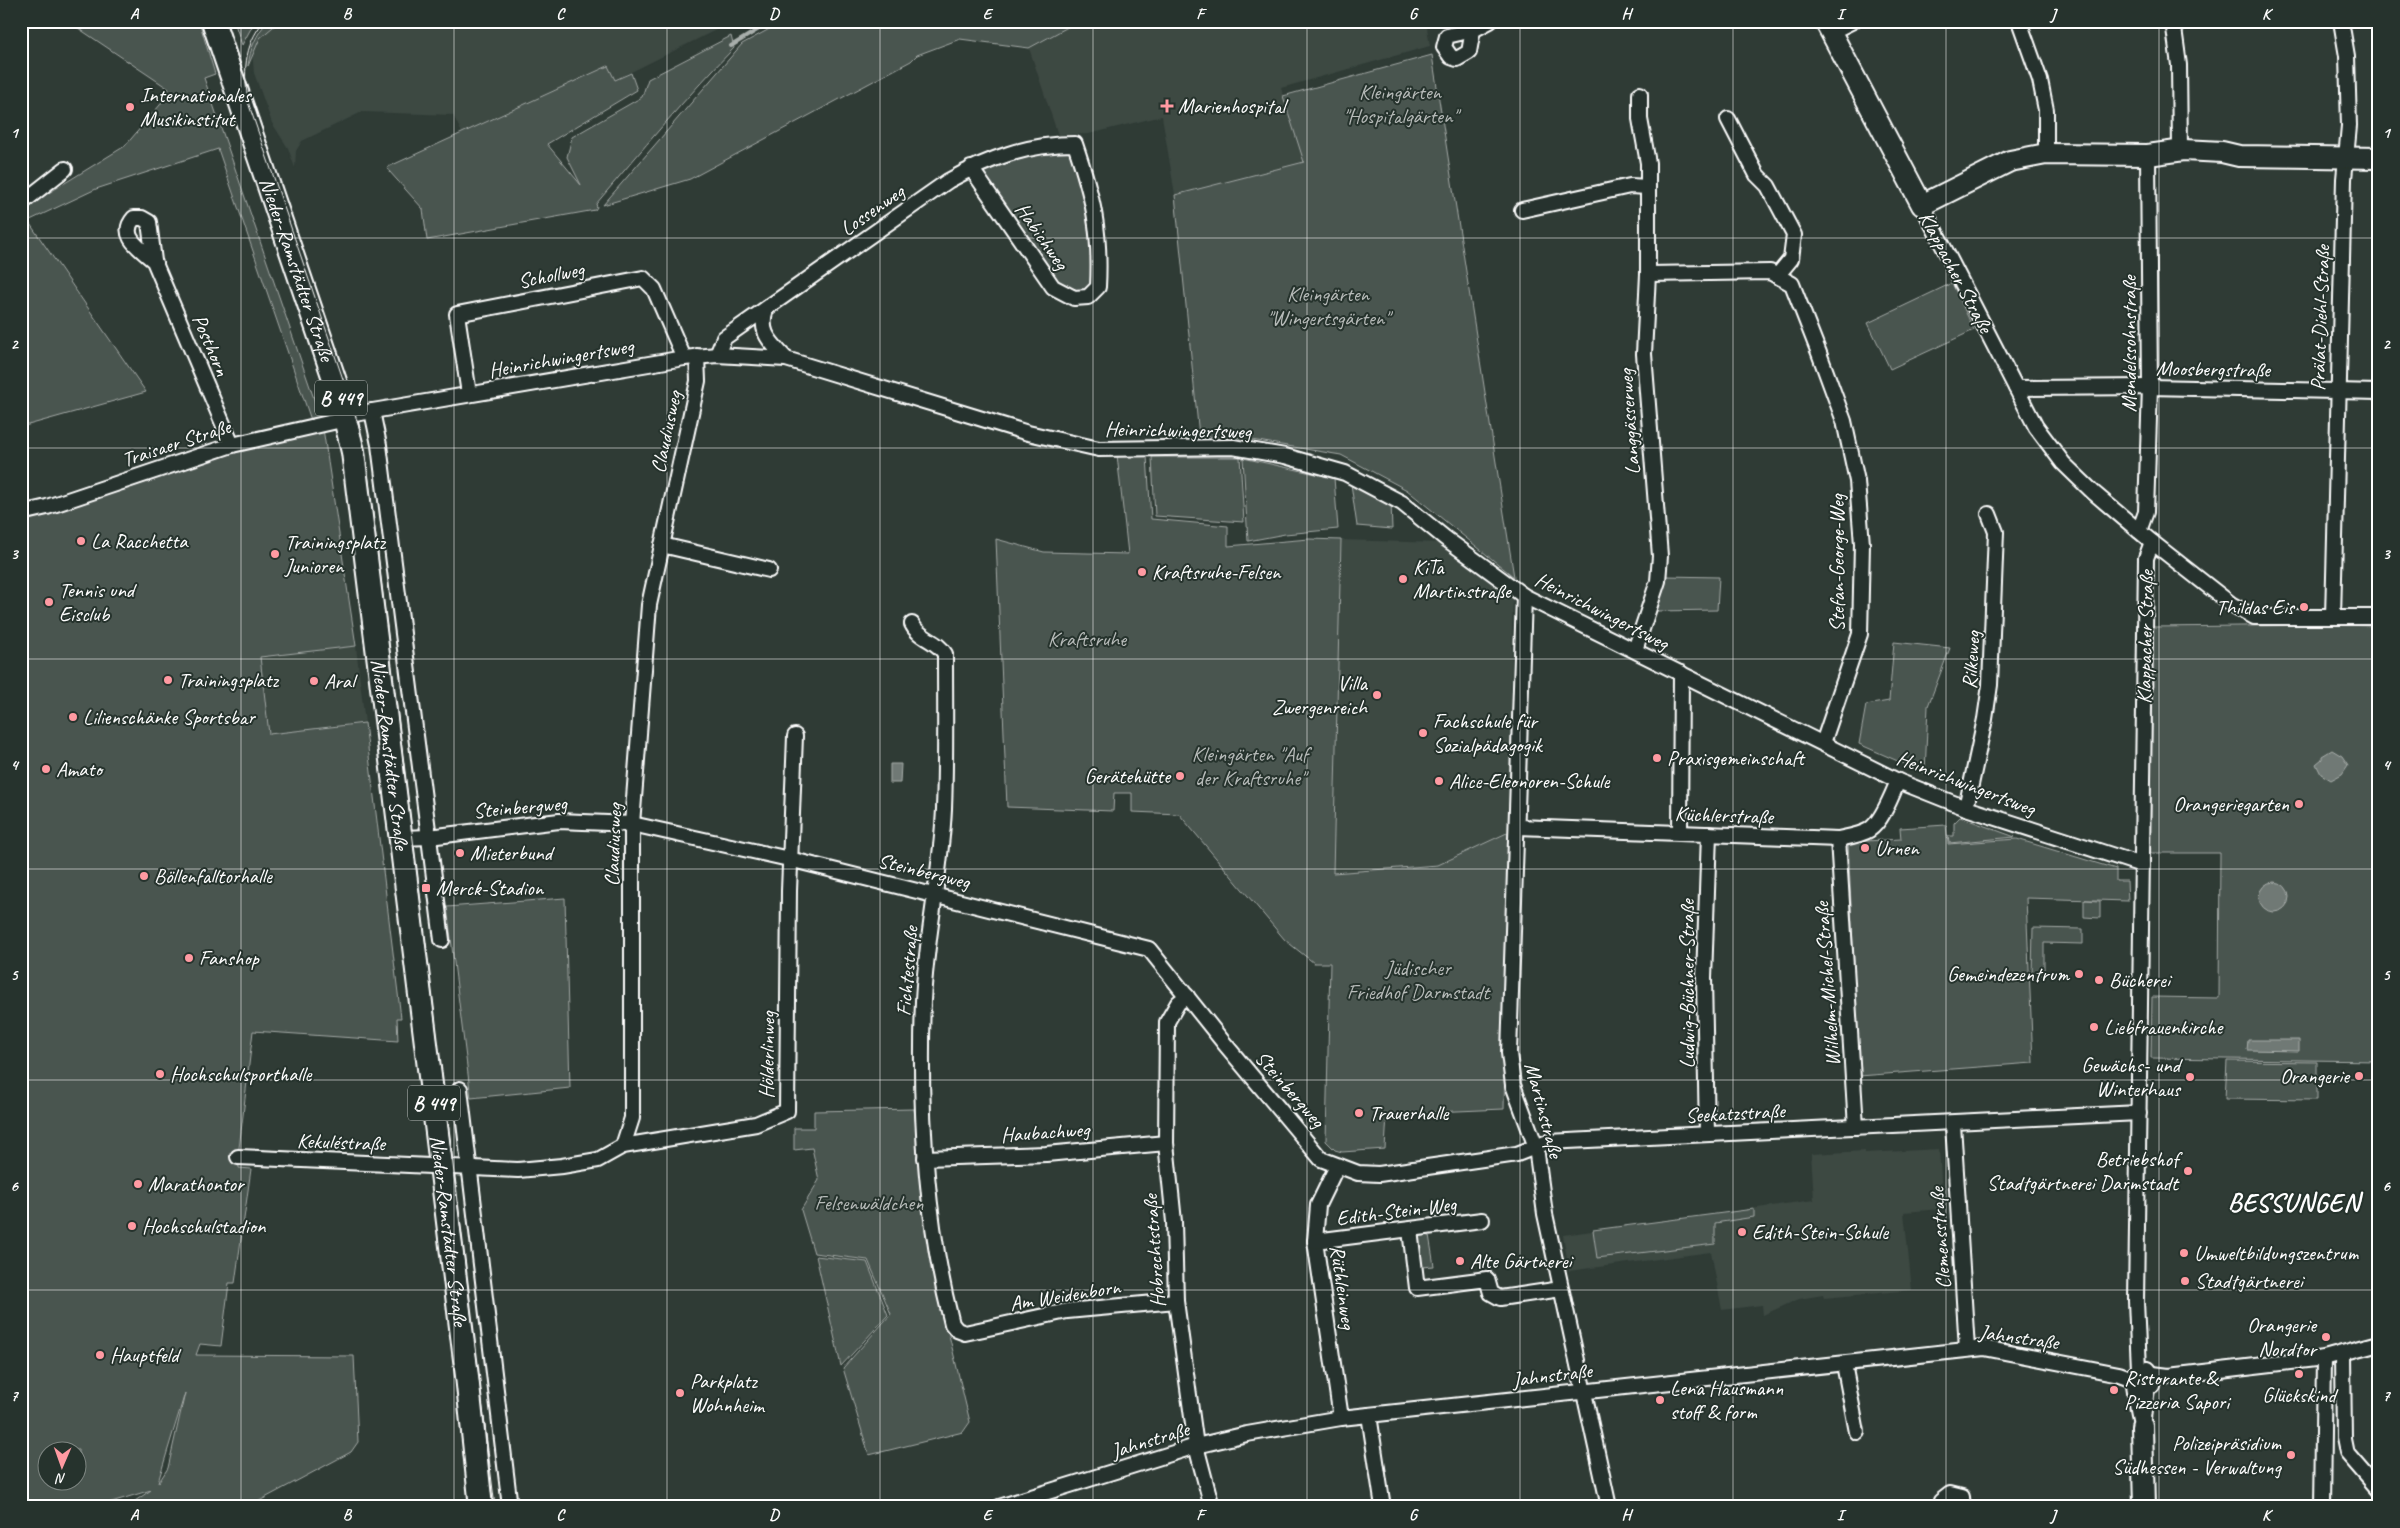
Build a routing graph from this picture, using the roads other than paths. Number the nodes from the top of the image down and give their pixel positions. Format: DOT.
graph roads {
  1 [pos="213,21"];
  2 [pos="1490,21"];
  3 [pos="1853,21"];
  4 [pos="2019,21"];
  5 [pos="2173,21"];
  6 [pos="2341,21"];
  7 [pos="1828,27"];
  8 [pos="1473,30"];
  9 [pos="1640,94"];
  10 [pos="1728,119"];
  11 [pos="1075,144"];
  12 [pos="2180,150"];
  13 [pos="2046,154"];
  14 [pos="2148,155"];
  15 [pos="2239,156"];
  16 [pos="2345,157"];
  17 [pos="2379,158"];
  18 [pos="971,168"];
  19 [pos="66,169"];
  20 [pos="1648,187"];
  21 [pos="21,201"];
  22 [pos="1922,205"];
  23 [pos="1522,210"];
  24 [pos="154,261"];
  25 [pos="1648,274"];
  26 [pos="1777,276"];
  27 [pos="766,309"];
  28 [pos="717,355"];
  29 [pos="691,357"];
  30 [pos="786,359"];
  31 [pos="2016,388"];
  32 [pos="2150,388"];
  33 [pos="2338,391"];
  34 [pos="2379,392"];
  35 [pos="469,394"];
  36 [pos="372,411"];
  37 [pos="346,419"];
  38 [pos="232,445"];
  39 [pos="21,513"];
  40 [pos="1989,514"];
  41 [pos="2139,531"];
  42 [pos="2152,542"];
  43 [pos="662,545"];
  44 [pos="768,570"];
  45 [pos="1524,596"];
  46 [pos="2333,617"];
  47 [pos="2379,618"];
  48 [pos="912,624"];
  49 [pos="1635,650"];
  50 [pos="1681,673"];
  51 [pos="795,736"];
  52 [pos="1823,743"];
  53 [pos="1898,781"];
  54 [pos="1966,808"];
  55 [pos="632,824"];
  56 [pos="1518,827"];
  57 [pos="1680,833"];
  58 [pos="1709,834"];
  59 [pos="429,837"];
  60 [pos="402,838"];
  61 [pos="1838,839"];
  62 [pos="789,859"];
  63 [pos="2142,865"];
  64 [pos="935,894"];
  65 [pos="442,940"];
  66 [pos="1187,996"];
  67 [pos="460,1090"];
  68 [pos="2138,1113"];
  69 [pos="1954,1124"];
  70 [pos="1856,1127"];
  71 [pos="1707,1134"];
  72 [pos="1166,1143"];
  73 [pos="623,1146"];
  74 [pos="1536,1147"];
  75 [pos="238,1158"];
  76 [pos="925,1158"];
  77 [pos="442,1166"];
  78 [pos="1337,1166"];
  79 [pos="468,1168"];
  80 [pos="1482,1220"];
  81 [pos="1410,1230"];
  82 [pos="1315,1241"];
  83 [pos="1561,1289"];
  84 [pos="1176,1301"];
  85 [pos="961,1332"];
  86 [pos="2379,1343"];
  87 [pos="1967,1349"];
  88 [pos="2344,1354"];
  89 [pos="2324,1358"];
  90 [pos="1844,1364"];
  91 [pos="2142,1375"];
  92 [pos="1586,1391"];
  93 [pos="1369,1415"];
  94 [pos="1341,1418"];
  95 [pos="2142,1426"];
  96 [pos="1857,1432"];
  97 [pos="1196,1446"];
  98 [pos="2379,1490"];
  99 [pos="481,1507"];
  100 [pos="510,1507"];
  101 [pos="999,1507"];
  102 [pos="1212,1507"];
  103 [pos="1383,1507"];
  104 [pos="1609,1507"];
  105 [pos="1943,1507"];
  106 [pos="1963,1507"];
  107 [pos="2144,1507"];
  108 [pos="2322,1507"];
  1 -- 37 [label="main road, Nieder-Ramstädter Straße / B 449"];
  2 -- 8 [label="street"];
  3 -- 7 [label="street"];
  4 -- 13 [label="street"];
  5 -- 12 [label="street"];
  6 -- 16 [label="street, Prälat-Diehl-Straße"];
  7 -- 22 [label="main road, Klappacher Straße"];
  9 -- 20 [label="street, Langgässerweg"];
  10 -- 26 [label="street"];
  11 -- 18 [label="street, Lossenweg"];
  11 -- 18 [label="street, Habichweg"];
  12 -- 14 [label="main road"];
  12 -- 15 [label="main road"];
  13 -- 14 [label="main road"];
  13 -- 22 [label="main road"];
  14 -- 15 [label="main road"];
  14 -- 32 [label="street, Mendelssohnstraße"];
  15 -- 16 [label="main road"];
  16 -- 17 [label="main road"];
  16 -- 33 [label="street, Prälat-Diehl-Straße"];
  18 -- 27 [label="street, Lossenweg"];
  19 -- 21 [label="street"];
  20 -- 23 [label="street"];
  20 -- 25 [label="street, Langgässerweg"];
  22 -- 31 [label="street, Klappacher Straße"];
  24 -- 38 [label="street, Posthorn"];
  25 -- 26 [label="street"];
  25 -- 49 [label="street, Langgässerweg"];
  26 -- 52 [label="street, Stefan-George-Weg"];
  27 -- 28 [label="street, Lossenweg"];
  27 -- 30 [label="street"];
  28 -- 29 [label="street, Heinrichwingertsweg"];
  28 -- 30 [label="street, Heinrichwingertsweg"];
  29 -- 35 [label="street, Heinrichwingertsweg"];
  29 -- 35 [label="street, Schollweg"];
  29 -- 43 [label="street, Claudiusweg"];
  30 -- 45 [label="street, Heinrichwingertsweg"];
  31 -- 32 [label="street, Moosbergstraße"];
  31 -- 41 [label="street, Klappacher Straße"];
  32 -- 33 [label="street, Moosbergstraße"];
  32 -- 41 [label="street, Mendelssohnstraße"];
  33 -- 34 [label="street, Moosbergstraße"];
  33 -- 46 [label="street, Prälat-Diehl-Straße"];
  35 -- 36 [label="street, Heinrichwingertsweg"];
  36 -- 37 [label="street, Heinrichwingertsweg"];
  36 -- 59 [label="street, Nieder-Ramstädter Straße"];
  37 -- 38 [label="street, Traisaer Straße"];
  37 -- 60 [label="main road, Nieder-Ramstädter Straße / B 449"];
  38 -- 39 [label="street, Traisaer Straße"];
  40 -- 54 [label="street, Rilkeweg"];
  41 -- 42 [label="street, Klappacher Straße"];
  42 -- 46 [label="street"];
  42 -- 63 [label="street, Klappacher Straße"];
  43 -- 44 [label="street"];
  43 -- 55 [label="street, Claudiusweg"];
  45 -- 49 [label="street, Heinrichwingertsweg"];
  45 -- 56 [label="street, Martinstraße"];
  46 -- 47 [label="street"];
  48 -- 64 [label="street, Fichtestraße"];
  49 -- 50 [label="street, Heinrichwingertsweg"];
  50 -- 52 [label="street, Heinrichwingertsweg"];
  50 -- 57 [label="street"];
  51 -- 62 [label="street, Hölderlinweg"];
  52 -- 53 [label="street, Heinrichwingertsweg"];
  53 -- 54 [label="street, Heinrichwingertsweg"];
  53 -- 61 [label="street, Küchlerstraße"];
  54 -- 63 [label="street, Heinrichwingertsweg"];
  55 -- 59 [label="street, Steinbergweg"];
  55 -- 62 [label="street, Steinbergweg"];
  55 -- 73 [label="street, Claudiusweg"];
  56 -- 57 [label="street, Küchlerstraße"];
  56 -- 74 [label="street, Martinstraße"];
  57 -- 58 [label="street, Küchlerstraße"];
  58 -- 61 [label="street, Küchlerstraße"];
  58 -- 71 [label="street, Ludwig-Büchner-Straße"];
  59 -- 60 [label="street, Steinbergweg"];
  59 -- 65 [label="street, Nieder-Ramstädter Straße"];
  60 -- 77 [label="main road, Nieder-Ramstädter Straße / B 449"];
  61 -- 70 [label="street, Wilhelm-Michel-Straße"];
  62 -- 64 [label="street, Steinbergweg"];
  62 -- 73 [label="street, Hölderlinweg"];
  63 -- 68 [label="street, Klappacher Straße"];
  64 -- 66 [label="street, Steinbergweg"];
  64 -- 76 [label="street, Fichtestraße"];
  66 -- 72 [label="street, Hobrechtstraße"];
  66 -- 78 [label="street, Steinbergweg"];
  67 -- 79 [label="street, Nieder-Ramstädter Straße"];
  68 -- 69 [label="street, Seekatzstraße"];
  68 -- 91 [label="street, Klappacher Straße"];
  69 -- 70 [label="street, Seekatzstraße"];
  69 -- 87 [label="street, Clemensstraße"];
  70 -- 71 [label="street, Seekatzstraße"];
  71 -- 74 [label="street, Seekatzstraße"];
  72 -- 76 [label="street, Haubachweg"];
  72 -- 84 [label="street, Hobrechtstraße"];
  73 -- 79 [label="street, Hölderlinweg"];
  74 -- 78 [label="street, Seekatzstraße"];
  74 -- 83 [label="street, Martinstraße"];
  75 -- 77 [label="street, Kekuléstraße"];
  76 -- 85 [label="street, Fichtestraße"];
  77 -- 79 [label="street, Hölderlinweg"];
  77 -- 99 [label="main road, Nieder-Ramstädter Straße / B 449"];
  78 -- 82 [label="street, Rüthleinweg"];
  79 -- 100 [label="street, Nieder-Ramstädter Straße"];
  80 -- 81 [label="street, Edith-Stein-Weg"];
  81 -- 82 [label="street, Edith-Stein-Weg"];
  81 -- 83 [label="street"];
  82 -- 94 [label="street, Rüthleinweg"];
  83 -- 92 [label="street, Martinstraße"];
  84 -- 85 [label="street, Am Weidenborn"];
  84 -- 97 [label="street, Hobrechtstraße"];
  86 -- 88 [label="street, Jahnstraße"];
  87 -- 90 [label="street, Jahnstraße"];
  87 -- 91 [label="street, Jahnstraße"];
  88 -- 89 [label="street, Jahnstraße"];
  88 -- 98 [label="street"];
  89 -- 91 [label="street, Jahnstraße"];
  89 -- 108 [label="street"];
  90 -- 92 [label="street, Jahnstraße"];
  90 -- 96 [label="street"];
  91 -- 95 [label="street, Klappacher Straße"];
  92 -- 93 [label="street, Jahnstraße"];
  92 -- 104 [label="street, Martinstraße"];
  93 -- 94 [label="street, Jahnstraße"];
  93 -- 103 [label="street"];
  94 -- 97 [label="street, Jahnstraße"];
  95 -- 107 [label="main road, Klappacher Straße"];
  97 -- 101 [label="street, Jahnstraße"];
  97 -- 102 [label="street, Hobrechtstraße"];
  105 -- 106 [label="street"];
}
